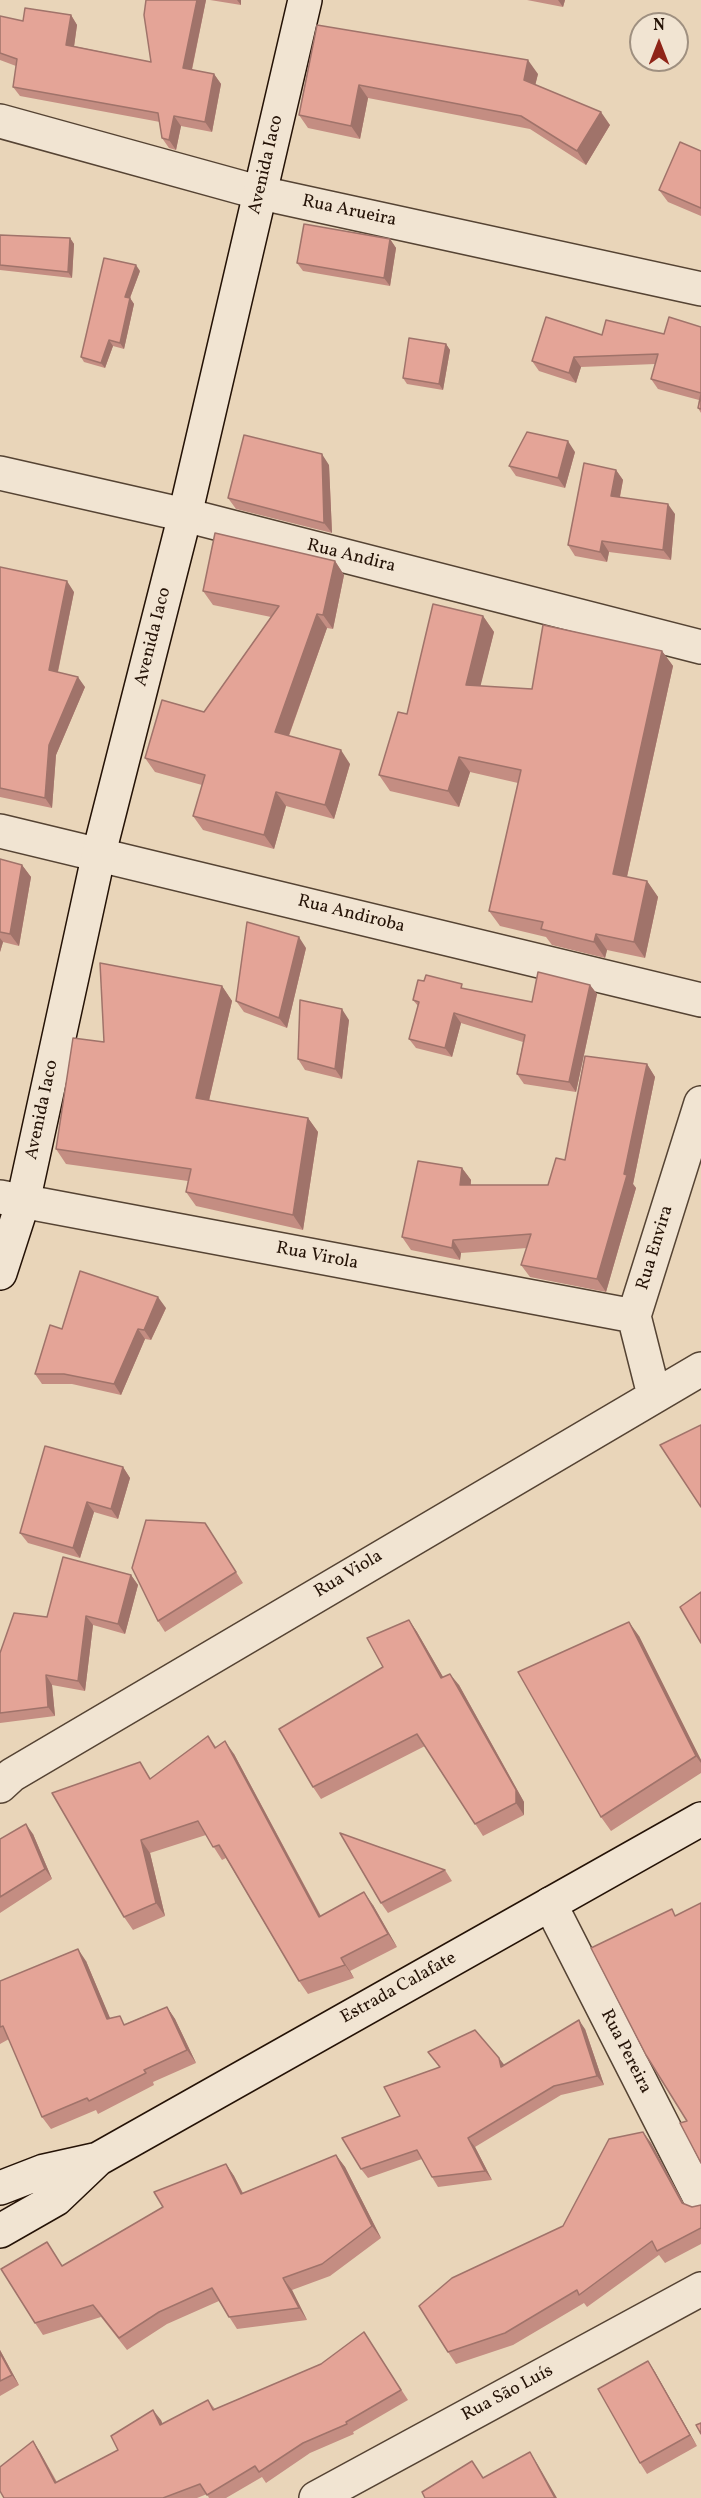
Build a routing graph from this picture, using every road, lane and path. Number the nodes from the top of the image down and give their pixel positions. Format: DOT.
graph roads {
  1 [pos="305,0"];
  2 [pos="0,121"];
  3 [pos="261,193"];
  4 [pos="701,289"];
  5 [pos="0,473"];
  6 [pos="185,515"];
  7 [pos="701,646"];
  8 [pos="0,831"];
  9 [pos="99,853"];
  10 [pos="701,1000"];
  11 [pos="701,1103"];
  12 [pos="12,1200"];
  13 [pos="0,1273"];
  14 [pos="634,1316"];
  15 [pos="701,1369"];
  16 [pos="654,1395"];
  17 [pos="0,1786"];
  18 [pos="701,1819"];
  19 [pos="550,1904"];
  20 [pos="98,2160"];
  21 [pos="0,2188"];
  22 [pos="701,2200"];
  23 [pos="0,2231"];
  24 [pos="701,2289"];
  25 [pos="316,2498"];
  1 -- 3 [label="street, Avenida Iaco"];
  2 -- 3 [label="street, Rua Arueira"];
  3 -- 4 [label="street, Rua Arueira"];
  3 -- 6 [label="street, Avenida Iaco"];
  5 -- 6 [label="street, Rua Andira"];
  6 -- 7 [label="street, Rua Andira"];
  6 -- 9 [label="street, Avenida Iaco"];
  8 -- 9 [label="street, Rua Andiroba"];
  9 -- 10 [label="street, Rua Andiroba"];
  9 -- 12 [label="street, Avenida Iaco"];
  11 -- 14 [label="street, Rua Envira"];
  12 -- 13 [label="street, Avenida Iaco"];
  12 -- 14 [label="street, Rua Virola"];
  14 -- 16 [label="street"];
  15 -- 16 [label="street, Rua Viola"];
  16 -- 17 [label="street, Rua Viola"];
  18 -- 19 [label="street, Estrada Calafate"];
  19 -- 20 [label="street, Estrada Calafate"];
  19 -- 22 [label="street, Rua Pereira"];
  20 -- 21 [label="street, Estrada Calafate"];
  20 -- 23 [label="street, Estrada Calafate"];
  24 -- 25 [label="street, Rua São Luís"];
}
